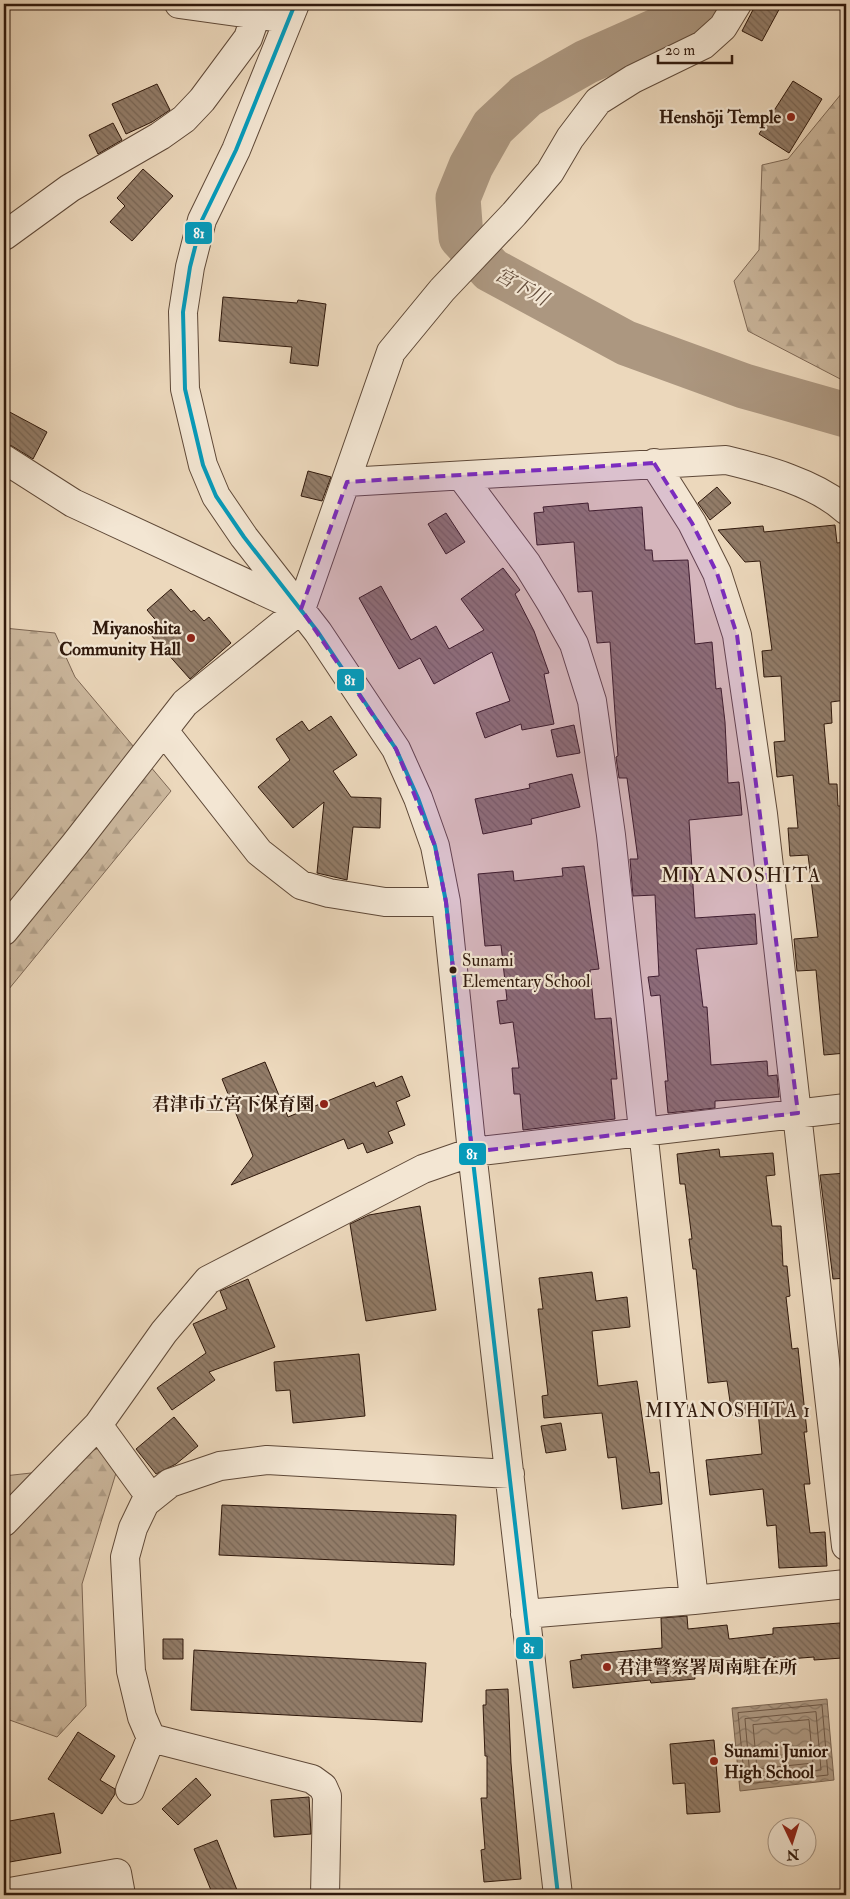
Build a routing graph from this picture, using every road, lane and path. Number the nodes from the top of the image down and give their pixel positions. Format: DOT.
graph roads {
  1 [pos="179,4"];
  2 [pos="737,4"];
  3 [pos="291,12"];
  4 [pos="256,15"];
  5 [pos="4,236"];
  6 [pos="4,458"];
  7 [pos="654,463"];
  8 [pos="462,477"];
  9 [pos="347,482"];
  10 [pos="846,510"];
  11 [pos="301,609"];
  12 [pos="164,731"];
  13 [pos="446,902"];
  14 [pos="4,931"];
  15 [pos="846,1108"];
  16 [pos="798,1112"];
  17 [pos="642,1132"];
  18 [pos="472,1152"];
  19 [pos="98,1425"];
  20 [pos="510,1474"];
  21 [pos="152,1498"];
  22 [pos="4,1522"];
  23 [pos="846,1546"];
  24 [pos="846,1584"];
  25 [pos="694,1600"];
  26 [pos="525,1614"];
  27 [pos="151,1738"];
  28 [pos="130,1790"];
  29 [pos="4,1893"];
  30 [pos="122,1895"];
  31 [pos="325,1895"];
  32 [pos="558,1895"];
  1 -- 4 [label="street"];
  2 -- 9 [label="street"];
  3 -- 4 [label="street"];
  3 -- 11 [label="street"];
  4 -- 5 [label="street"];
  6 -- 11 [label="street"];
  7 -- 8 [label="street"];
  7 -- 10 [label="street"];
  7 -- 16 [label="street"];
  8 -- 9 [label="street"];
  8 -- 17 [label="street"];
  9 -- 11 [label="street"];
  11 -- 12 [label="street"];
  11 -- 13 [label="street"];
  12 -- 13 [label="street"];
  12 -- 14 [label="street"];
  13 -- 18 [label="street"];
  15 -- 16 [label="street"];
  16 -- 17 [label="street"];
  16 -- 23 [label="street"];
  17 -- 18 [label="street"];
  17 -- 25 [label="street"];
  18 -- 19 [label="street"];
  18 -- 20 [label="street"];
  19 -- 21 [label="street"];
  19 -- 22 [label="street"];
  20 -- 21 [label="street"];
  20 -- 26 [label="street"];
  21 -- 27 [label="street"];
  24 -- 25 [label="street"];
  25 -- 26 [label="street"];
  26 -- 32 [label="street"];
  27 -- 28 [label="street"];
  27 -- 31 [label="street"];
  29 -- 30 [label="street"];
}
